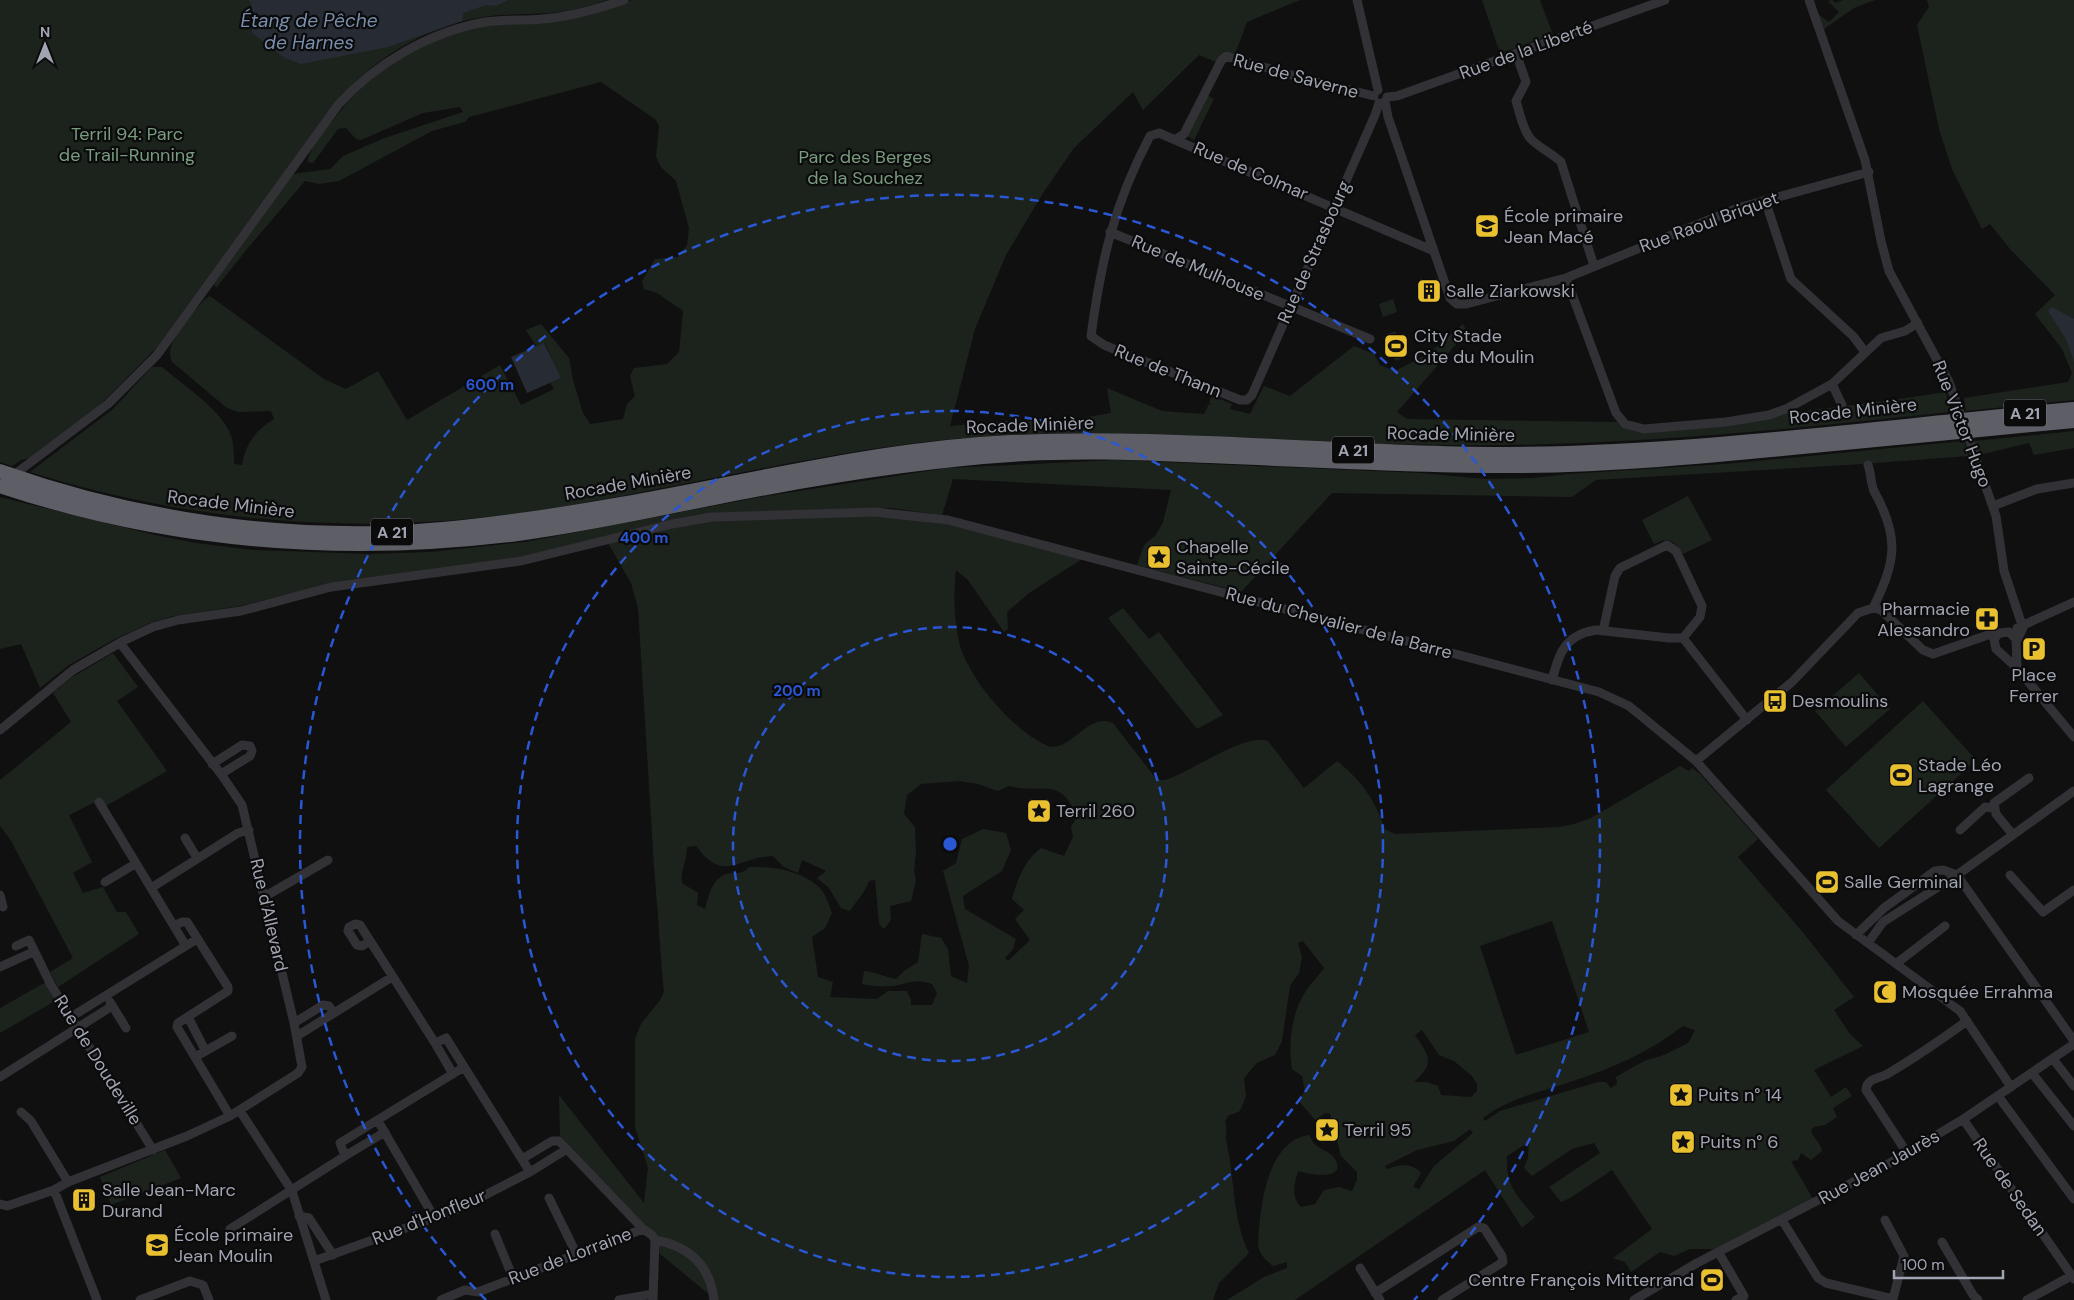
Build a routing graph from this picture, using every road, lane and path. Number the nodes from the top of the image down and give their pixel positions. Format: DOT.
graph roads {
  1 [pos="624,0"];
  2 [pos="1357,0"];
  3 [pos="1665,0"];
  4 [pos="1809,0"];
  5 [pos="1516,53"];
  6 [pos="1380,99"];
  7 [pos="1176,139"];
  8 [pos="1869,172"];
  9 [pos="1765,200"];
  10 [pos="1334,206"];
  11 [pos="1110,232"];
  12 [pos="1434,251"];
  13 [pos="1594,266"];
  14 [pos="1566,278"];
  15 [pos="1290,307"];
  16 [pos="1918,323"];
  17 [pos="1370,340"];
  18 [pos="1865,352"];
  19 [pos="1832,384"];
  20 [pos="1247,400"];
  21 [pos="1842,405"];
  22 [pos="2074,409"];
  23 [pos="2074,421"];
  24 [pos="1978,424"];
  25 [pos="1949,427"];
  26 [pos="1868,465"];
  27 [pos="3,481"];
  28 [pos="2074,483"];
  29 [pos="1993,506"];
  30 [pos="2074,602"];
  31 [pos="1873,608"];
  32 [pos="2022,625"];
  33 [pos="1603,631"];
  34 [pos="2009,632"];
  35 [pos="1998,633"];
  36 [pos="1683,638"];
  37 [pos="1975,640"];
  38 [pos="120,643"];
  39 [pos="2016,644"];
  40 [pos="1998,650"];
  41 [pos="2017,668"];
  42 [pos="1552,680"];
  43 [pos="1747,720"];
  44 [pos="0,730"];
  45 [pos="2074,737"];
  46 [pos="1696,761"];
  47 [pos="212,764"];
  48 [pos="221,774"];
  49 [pos="2029,778"];
  50 [pos="2074,791"];
  51 [pos="100,802"];
  52 [pos="1993,808"];
  53 [pos="249,830"];
  54 [pos="1960,830"];
  55 [pos="2013,835"];
  56 [pos="185,838"];
  57 [pos="196,858"];
  58 [pos="328,860"];
  59 [pos="135,864"];
  60 [pos="1957,875"];
  61 [pos="2010,875"];
  62 [pos="105,882"];
  63 [pos="151,888"];
  64 [pos="2074,890"];
  65 [pos="0,895"];
  66 [pos="264,897"];
  67 [pos="3,907"];
  68 [pos="174,926"];
  69 [pos="1945,926"];
  70 [pos="1856,935"];
  71 [pos="197,939"];
  72 [pos="370,941"];
  73 [pos="1868,943"];
  74 [pos="16,946"];
  75 [pos="186,946"];
  76 [pos="33,952"];
  77 [pos="1897,963"];
  78 [pos="0,967"];
  79 [pos="392,977"];
  80 [pos="106,996"];
  81 [pos="112,1006"];
  82 [pos="334,1013"];
  83 [pos="71,1017"];
  84 [pos="188,1017"];
  85 [pos="1967,1021"];
  86 [pos="294,1023"];
  87 [pos="77,1028"];
  88 [pos="126,1028"];
  89 [pos="232,1036"];
  90 [pos="297,1036"];
  91 [pos="435,1043"];
  92 [pos="2074,1043"];
  93 [pos="205,1050"];
  94 [pos="195,1057"];
  95 [pos="2053,1059"];
  96 [pos="464,1067"];
  97 [pos="2032,1073"];
  98 [pos="453,1074"];
  99 [pos="0,1077"];
  100 [pos="2074,1086"];
  101 [pos="2011,1087"];
  102 [pos="1998,1096"];
  103 [pos="240,1110"];
  104 [pos="20,1112"];
  105 [pos="230,1116"];
  106 [pos="1962,1119"];
  107 [pos="378,1120"];
  108 [pos="2074,1126"];
  109 [pos="385,1132"];
  110 [pos="567,1149"];
  111 [pos="153,1150"];
  112 [pos="1907,1152"];
  113 [pos="344,1156"];
  114 [pos="522,1158"];
  115 [pos="530,1172"];
  116 [pos="68,1182"];
  117 [pos="54,1190"];
  118 [pos="292,1192"];
  119 [pos="549,1198"];
  120 [pos="2074,1199"];
  121 [pos="0,1204"];
  122 [pos="299,1216"];
  123 [pos="434,1217"];
  124 [pos="1782,1220"];
  125 [pos="1885,1220"];
  126 [pos="230,1229"];
  127 [pos="643,1229"];
  128 [pos="496,1234"];
  129 [pos="655,1240"];
  130 [pos="1942,1242"];
  131 [pos="1719,1253"];
  132 [pos="576,1254"];
  133 [pos="333,1255"];
  134 [pos="314,1261"];
  135 [pos="1360,1268"];
  136 [pos="513,1278"];
  137 [pos="2073,1278"];
  138 [pos="1377,1296"];
  139 [pos="653,1297"];
  140 [pos="452,1298"];
  141 [pos="1742,1299"];
  142 [pos="2031,1299"];
  143 [pos="97,1300"];
  144 [pos="140,1300"];
  145 [pos="209,1300"];
  146 [pos="326,1300"];
  147 [pos="441,1300"];
  148 [pos="618,1300"];
  149 [pos="714,1300"];
  150 [pos="1442,1300"];
  151 [pos="1634,1300"];
  152 [pos="1893,1300"];
  153 [pos="1978,1300"];
  1 -- 27 [label="street"];
  2 -- 6 [label="street"];
  3 -- 5 [label="street, Rue de la Liberté"];
  4 -- 8 [label="street"];
  5 -- 6 [label="street, Rue de la Liberté"];
  5 -- 13 [label="street"];
  6 -- 7 [label="street, Rue de Saverne"];
  6 -- 10 [label="street, Rue de Strasbourg"];
  6 -- 12 [label="street, Rue Raoul Briquet"];
  7 -- 10 [label="street, Rue de Colmar"];
  7 -- 11 [label="street, Rue de Colmar"];
  8 -- 9 [label="street, Rue Raoul Briquet"];
  8 -- 16 [label="street, Rue Victor Hugo"];
  9 -- 13 [label="street, Rue Raoul Briquet"];
  9 -- 18 [label="street"];
  10 -- 12 [label="street, Rue de Colmar"];
  10 -- 15 [label="street, Rue de Strasbourg"];
  11 -- 15 [label="street, Rue de Mulhouse"];
  11 -- 20 [label="street, Rue de Thann"];
  12 -- 14 [label="street, Rue Raoul Briquet"];
  13 -- 14 [label="street, Rue Raoul Briquet"];
  14 -- 19 [label="street"];
  15 -- 17 [label="street, Rue de Mulhouse"];
  15 -- 20 [label="street, Rue de Strasbourg"];
  16 -- 18 [label="street"];
  16 -- 29 [label="street, Rue Victor Hugo"];
  18 -- 19 [label="street"];
  19 -- 21 [label="street"];
  22 -- 24 [label="highway, Rocade Minière / A 21"];
  23 -- 24 [label="highway, Rocade Minière / A 21"];
  24 -- 25 [label="highway, Rocade Minière / A 21"];
  25 -- 27 [label="highway, Rocade Minière / A 21"];
  25 -- 27 [label="highway, Rocade Minière / A 21"];
  26 -- 31 [label="street"];
  28 -- 29 [label="street"];
  29 -- 32 [label="street, Rue Victor Hugo"];
  30 -- 32 [label="street"];
  31 -- 37 [label="street"];
  31 -- 43 [label="street"];
  32 -- 34 [label="street"];
  32 -- 39 [label="street"];
  33 -- 36 [label="street"];
  33 -- 36 [label="street"];
  33 -- 42 [label="street"];
  34 -- 35 [label="street"];
  34 -- 39 [label="street"];
  35 -- 37 [label="street"];
  35 -- 40 [label="street"];
  36 -- 43 [label="street"];
  37 -- 40 [label="street"];
  38 -- 42 [label="street, Rue du Chevalier de la Barre"];
  38 -- 44 [label="street, Rue du Chevalier de la Barre"];
  38 -- 47 [label="street, Rue d'Allevard"];
  39 -- 40 [label="street"];
  39 -- 41 [label="street"];
  40 -- 41 [label="street"];
  41 -- 45 [label="street"];
  42 -- 46 [label="street, Rue du Chevalier de la Barre"];
  43 -- 46 [label="street"];
  46 -- 70 [label="street, Rue du Chevalier de la Barre"];
  47 -- 48 [label="street, Rue d'Allevard"];
  47 -- 48 [label="street"];
  48 -- 53 [label="street, Rue d'Allevard"];
  49 -- 52 [label="street"];
  50 -- 55 [label="street"];
  51 -- 59 [label="street"];
  52 -- 54 [label="street"];
  52 -- 55 [label="street"];
  53 -- 57 [label="street"];
  53 -- 66 [label="street, Rue d'Allevard"];
  55 -- 60 [label="street"];
  56 -- 57 [label="street"];
  57 -- 63 [label="street"];
  58 -- 66 [label="street"];
  59 -- 62 [label="street"];
  59 -- 63 [label="street"];
  60 -- 70 [label="street"];
  60 -- 73 [label="street"];
  60 -- 92 [label="street"];
  61 -- 64 [label="street"];
  63 -- 68 [label="street"];
  65 -- 67 [label="street"];
  66 -- 86 [label="street, Rue d'Allevard"];
  68 -- 71 [label="street"];
  68 -- 75 [label="street"];
  69 -- 77 [label="street"];
  70 -- 73 [label="street, Rue du Chevalier de la Barre"];
  71 -- 75 [label="street"];
  71 -- 84 [label="street"];
  72 -- 79 [label="street"];
  73 -- 77 [label="street, Rue du Chevalier de la Barre"];
  74 -- 76 [label="street"];
  75 -- 80 [label="street"];
  76 -- 78 [label="street"];
  76 -- 83 [label="street, Rue de Doudeville"];
  77 -- 85 [label="street, Rue du Chevalier de la Barre"];
  79 -- 82 [label="street"];
  79 -- 91 [label="street"];
  80 -- 81 [label="street"];
  80 -- 83 [label="street"];
  81 -- 87 [label="street"];
  81 -- 88 [label="street"];
  82 -- 86 [label="street"];
  82 -- 90 [label="street"];
  83 -- 87 [label="street, Rue de Doudeville"];
  84 -- 93 [label="street"];
  84 -- 94 [label="street"];
  85 -- 101 [label="street, Rue du Chevalier de la Barre"];
  85 -- 112 [label="street"];
  86 -- 90 [label="street, Rue d'Allevard"];
  87 -- 99 [label="street"];
  87 -- 111 [label="street, Rue de Doudeville"];
  89 -- 93 [label="street"];
  90 -- 103 [label="street, Rue d'Allevard"];
  91 -- 96 [label="street"];
  91 -- 98 [label="street"];
  92 -- 95 [label="street, Rue Jean Jaurès"];
  93 -- 94 [label="street"];
  94 -- 105 [label="street"];
  95 -- 97 [label="street, Rue Jean Jaurès"];
  95 -- 100 [label="street"];
  96 -- 98 [label="street"];
  96 -- 114 [label="street"];
  97 -- 101 [label="street, Rue Jean Jaurès"];
  97 -- 108 [label="street"];
  98 -- 107 [label="street"];
  101 -- 102 [label="street, Rue Jean Jaurès"];
  102 -- 106 [label="street, Rue Jean Jaurès"];
  102 -- 120 [label="street"];
  103 -- 105 [label="street"];
  103 -- 118 [label="street"];
  104 -- 116 [label="street"];
  105 -- 111 [label="street"];
  106 -- 112 [label="street, Rue Jean Jaurès"];
  106 -- 137 [label="street, Rue de Sedan"];
  107 -- 109 [label="street"];
  107 -- 113 [label="street"];
  109 -- 113 [label="street"];
  109 -- 123 [label="street"];
  110 -- 114 [label="street"];
  110 -- 115 [label="street, Rue d'Honfleur"];
  110 -- 127 [label="street"];
  111 -- 116 [label="street"];
  112 -- 124 [label="street, Rue Jean Jaurès"];
  113 -- 118 [label="street"];
  114 -- 115 [label="street"];
  115 -- 123 [label="street, Rue d'Honfleur"];
  116 -- 117 [label="street"];
  117 -- 121 [label="street"];
  117 -- 143 [label="street"];
  118 -- 122 [label="street"];
  118 -- 126 [label="street"];
  119 -- 132 [label="street"];
  122 -- 133 [label="street"];
  122 -- 134 [label="street"];
  123 -- 133 [label="street, Rue d'Honfleur"];
  124 -- 131 [label="street, Rue Jean Jaurès"];
  124 -- 152 [label="street"];
  125 -- 152 [label="street"];
  127 -- 129 [label="street"];
  127 -- 132 [label="street, Rue de Lorraine"];
  128 -- 136 [label="street"];
  129 -- 139 [label="street"];
  129 -- 149 [label="street"];
  130 -- 153 [label="street"];
  131 -- 141 [label="street"];
  131 -- 151 [label="street, Rue Jean Jaurès"];
  132 -- 136 [label="street, Rue de Lorraine"];
  133 -- 134 [label="street, Rue d'Honfleur"];
  134 -- 146 [label="street"];
  135 -- 138 [label="street"];
  136 -- 140 [label="street, Rue de Lorraine"];
  137 -- 142 [label="street"];
  138 -- 150 [label="street"];
  139 -- 148 [label="street"];
  140 -- 147 [label="street, Rue de Lorraine"];
  144 -- 145 [label="street"];
}
